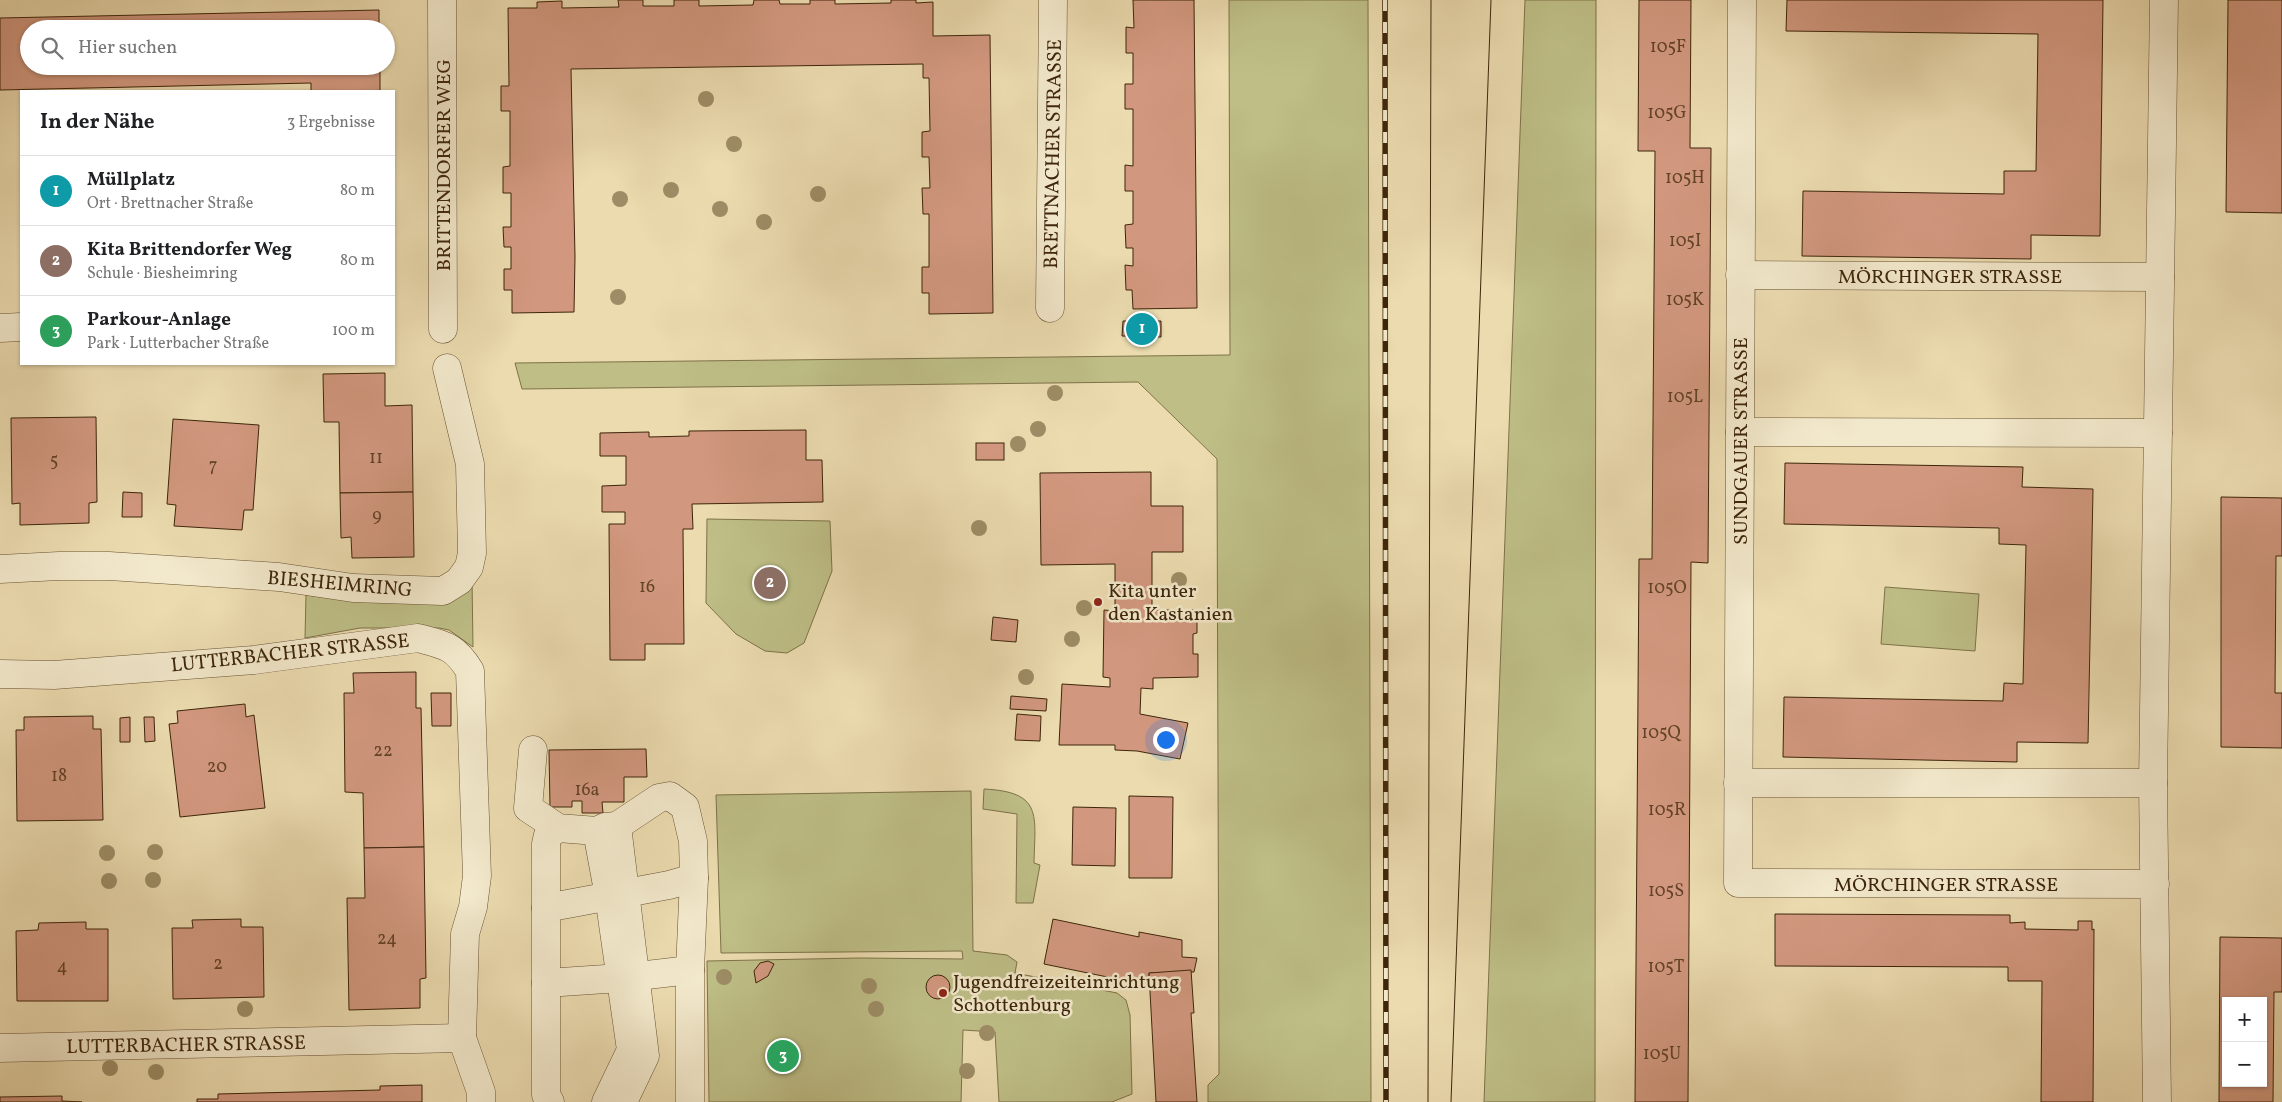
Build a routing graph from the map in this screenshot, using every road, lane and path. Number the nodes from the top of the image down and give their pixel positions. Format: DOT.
graph roads {
  1 [pos="442,0"];
  2 [pos="1053,0"];
  3 [pos="1742,0"];
  4 [pos="2164,0"];
  5 [pos="1740,276"];
  6 [pos="2160,277"];
  7 [pos="1050,308"];
  8 [pos="20,327"];
  9 [pos="0,328"];
  10 [pos="443,329"];
  11 [pos="448,368"];
  12 [pos="1740,432"];
  13 [pos="2158,433"];
  14 [pos="0,569"];
  15 [pos="0,674"];
  16 [pos="533,750"];
  17 [pos="1738,783"];
  18 [pos="2153,783"];
  19 [pos="558,828"];
  20 [pos="607,828"];
  21 [pos="694,878"];
  22 [pos="1738,883"];
  23 [pos="2154,884"];
  24 [pos="617,895"];
  25 [pos="546,908"];
  26 [pos="690,970"];
  27 [pos="629,976"];
  28 [pos="546,983"];
  29 [pos="462,1038"];
  30 [pos="0,1048"];
  31 [pos="481,1102"];
  32 [pos="550,1102"];
  33 [pos="606,1102"];
  34 [pos="623,1102"];
  35 [pos="690,1102"];
  36 [pos="2157,1102"];
  1 -- 10 [label="street, BRITTENDORFER WEG"];
  2 -- 7 [label="street, BRETTNACHER STRASSE"];
  3 -- 5 [label="street, SUNDGAUER STRASSE"];
  4 -- 6 [label="street"];
  5 -- 6 [label="street, MÖRCHINGER STRASSE"];
  5 -- 12 [label="street, SUNDGAUER STRASSE"];
  6 -- 13 [label="street"];
  8 -- 9 [label="street"];
  11 -- 14 [label="street, BIESHEIMRING"];
  12 -- 13 [label="street"];
  12 -- 17 [label="street, SUNDGAUER STRASSE"];
  13 -- 18 [label="street"];
  15 -- 29 [label="street, LUTTERBACHER STRASSE"];
  16 -- 19 [label="street"];
  17 -- 18 [label="street"];
  17 -- 22 [label="street, SUNDGAUER STRASSE"];
  18 -- 23 [label="street"];
  19 -- 20 [label="street"];
  19 -- 25 [label="street"];
  20 -- 21 [label="street"];
  20 -- 24 [label="street"];
  21 -- 24 [label="street"];
  21 -- 26 [label="street"];
  22 -- 23 [label="street, MÖRCHINGER STRASSE"];
  23 -- 36 [label="street"];
  24 -- 25 [label="street"];
  24 -- 27 [label="street"];
  25 -- 28 [label="street"];
  26 -- 27 [label="street"];
  26 -- 35 [label="street"];
  27 -- 28 [label="street"];
  27 -- 33 [label="street"];
  27 -- 34 [label="street"];
  28 -- 32 [label="street"];
  29 -- 30 [label="street, LUTTERBACHER STRASSE"];
  29 -- 31 [label="street, LUTTERBACHER STRASSE"];
}
